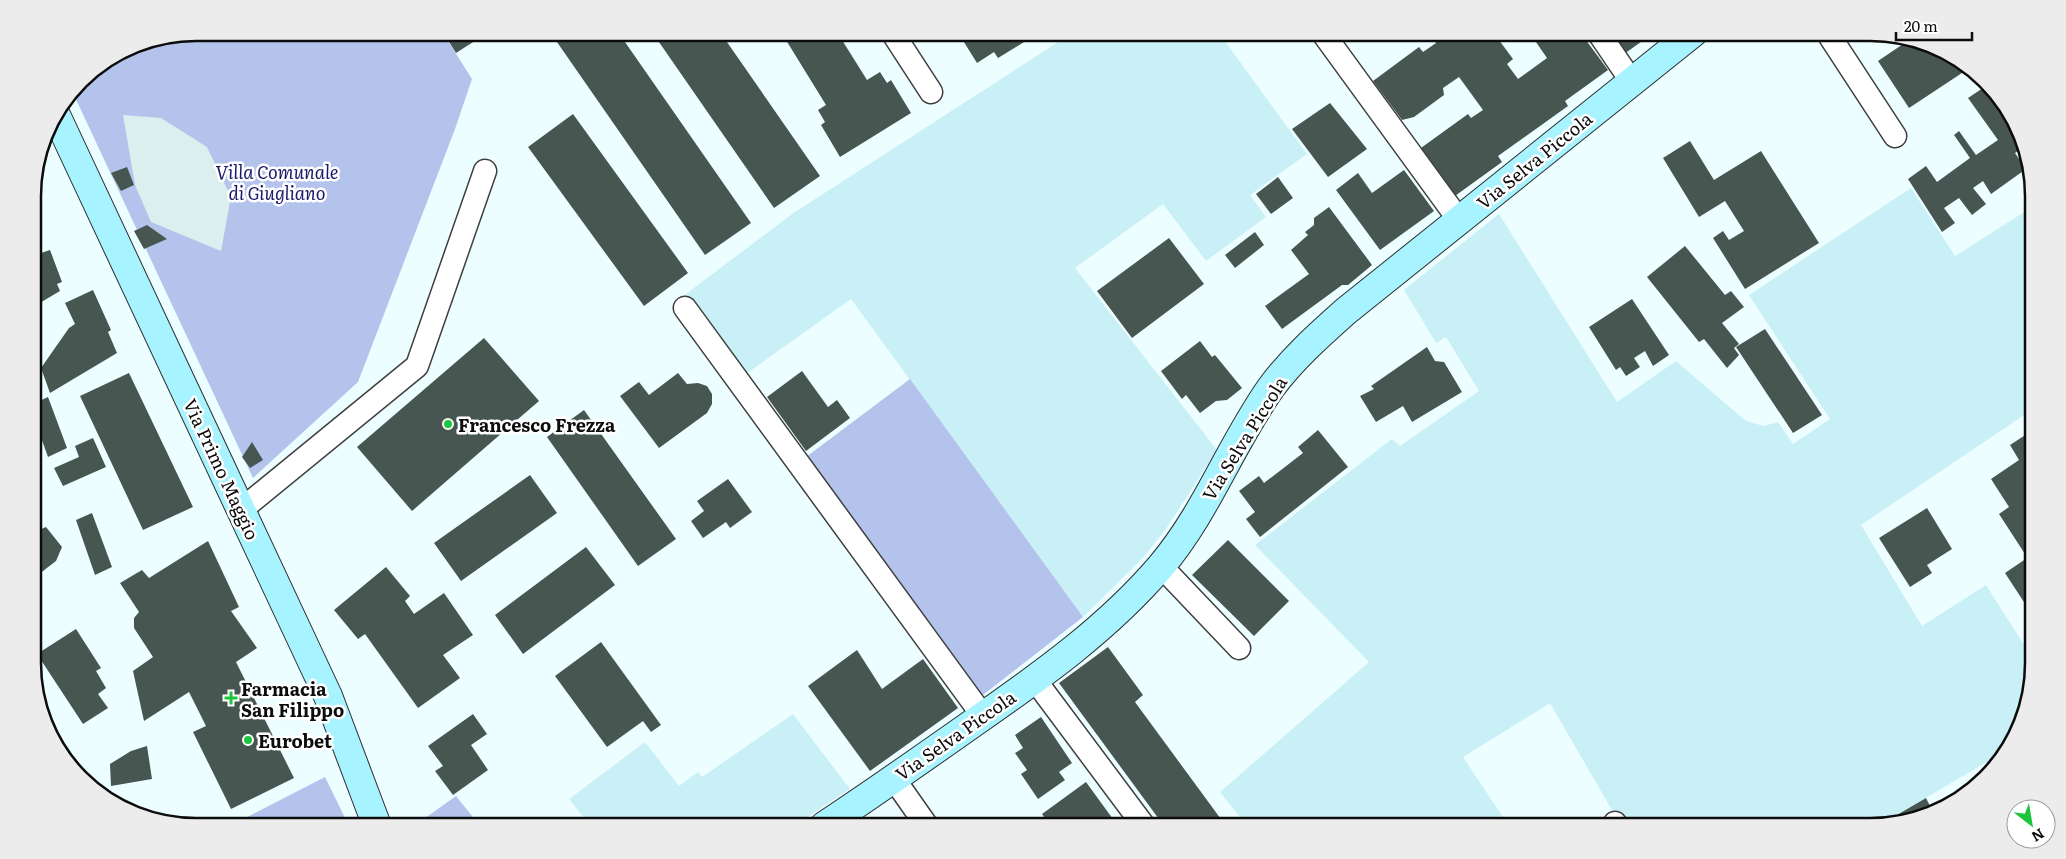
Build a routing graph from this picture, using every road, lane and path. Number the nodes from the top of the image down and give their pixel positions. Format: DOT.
graph roads {
  1 [pos="1329,41"];
  2 [pos="1604,41"];
  3 [pos="1683,41"];
  4 [pos="1833,41"];
  5 [pos="898,42"];
  6 [pos="1632,82"];
  7 [pos="931,92"];
  8 [pos="60,123"];
  9 [pos="1895,136"];
  10 [pos="485,171"];
  11 [pos="1459,220"];
  12 [pos="685,308"];
  13 [pos="241,510"];
  14 [pos="1161,566"];
  15 [pos="1239,648"];
  16 [pos="1035,680"];
  17 [pos="983,716"];
  18 [pos="894,779"];
  19 [pos="1138,817"];
  20 [pos="374,818"];
  21 [pos="836,818"];
  22 [pos="921,818"];
  1 -- 11 [label="street"];
  2 -- 6 [label="street"];
  3 -- 6 [label="street, Via Selva Piccola"];
  4 -- 9 [label="street"];
  5 -- 7 [label="street"];
  6 -- 11 [label="street, Via Selva Piccola"];
  8 -- 13 [label="street, Via Primo Maggio"];
  10 -- 13 [label="street"];
  11 -- 14 [label="street, Via Selva Piccola"];
  12 -- 17 [label="street"];
  13 -- 20 [label="street, Via Primo Maggio"];
  14 -- 15 [label="street"];
  14 -- 16 [label="street, Via Selva Piccola"];
  16 -- 17 [label="street, Via Selva Piccola"];
  16 -- 19 [label="street"];
  17 -- 18 [label="street, Via Selva Piccola"];
  18 -- 21 [label="street, Via Selva Piccola"];
  18 -- 22 [label="street"];
}
